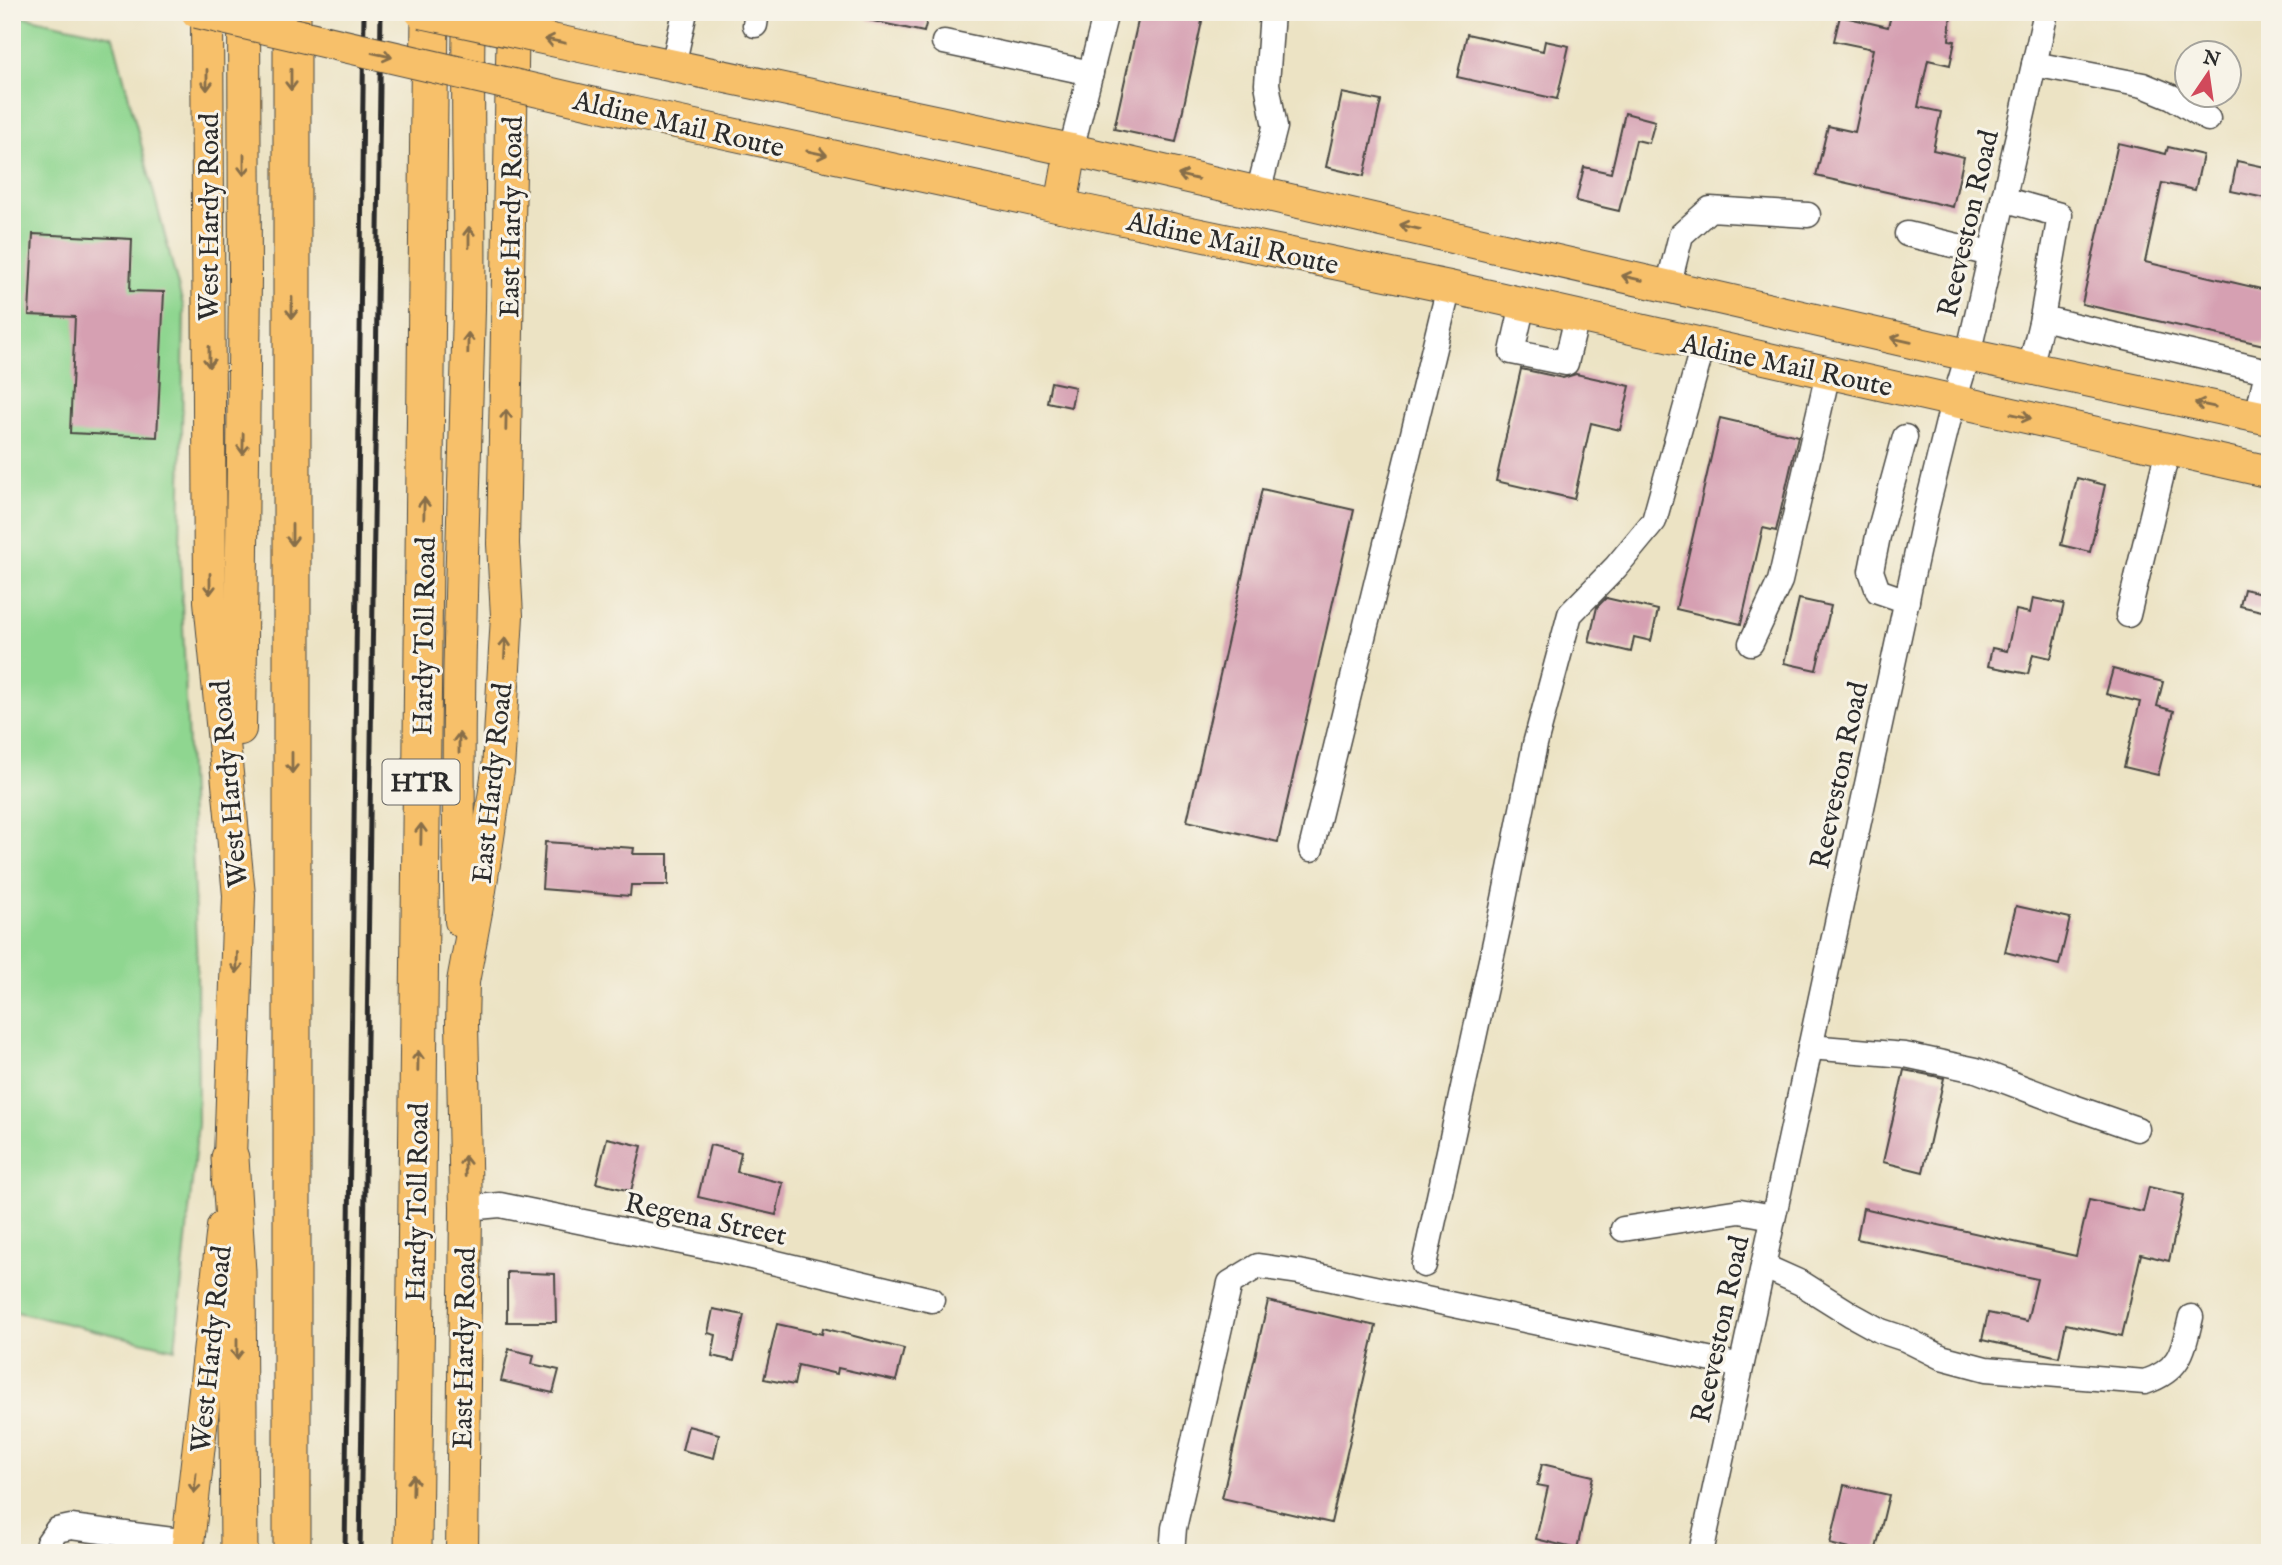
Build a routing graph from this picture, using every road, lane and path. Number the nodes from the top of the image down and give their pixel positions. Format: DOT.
graph roads {
  1 [pos="197,12"];
  2 [pos="207,12"];
  3 [pos="292,12"];
  4 [pos="421,12"];
  5 [pos="429,12"];
  6 [pos="513,12"];
  7 [pos="685,12"];
  8 [pos="1106,12"];
  9 [pos="1272,12"];
  10 [pos="2046,12"];
  11 [pos="244,18"];
  12 [pos="468,18"];
  13 [pos="944,42"];
  14 [pos="2034,64"];
  15 [pos="673,66"];
  16 [pos="1091,73"];
  17 [pos="469,75"];
  18 [pos="2208,119"];
  19 [pos="1071,150"];
  20 [pos="1258,193"];
  21 [pos="2003,199"];
  22 [pos="1060,206"];
  23 [pos="1808,215"];
  24 [pos="1907,234"];
  25 [pos="1461,239"];
  26 [pos="1991,254"];
  27 [pos="1449,287"];
  28 [pos="1668,287"];
  29 [pos="1522,304"];
  30 [pos="1577,317"];
  31 [pos="2042,318"];
  32 [pos="1703,345"];
  33 [pos="1968,355"];
  34 [pos="2030,369"];
  35 [pos="1828,373"];
  36 [pos="1955,401"];
  37 [pos="2263,418"];
  38 [pos="1905,437"];
  39 [pos="2168,449"];
  40 [pos="2270,472"];
  41 [pos="1907,601"];
  42 [pos="2128,615"];
  43 [pos="1751,643"];
  44 [pos="1311,849"];
  45 [pos="239,895"];
  46 [pos="463,982"];
  47 [pos="1810,1047"];
  48 [pos="2137,1129"];
  49 [pos="230,1158"];
  50 [pos="466,1208"];
  51 [pos="1773,1217"];
  52 [pos="1623,1229"];
  53 [pos="1424,1265"];
  54 [pos="1763,1266"];
  55 [pos="932,1300"];
  56 [pos="2191,1317"];
  57 [pos="1741,1366"];
  58 [pos="188,1547"];
  59 [pos="45,1553"];
  60 [pos="239,1553"];
  61 [pos="292,1553"];
  62 [pos="413,1553"];
  63 [pos="462,1553"];
  64 [pos="1172,1553"];
  65 [pos="1700,1553"];
  1 -- 11 [label="main road, Aldine Mail Route, bridge"];
  2 -- 45 [label="main road, West Hardy Road, one-way"];
  3 -- 61 [label="highway, one-way"];
  4 -- 12 [label="main road, Aldine Mail Route, bridge"];
  62 -- 5 [label="highway, Hardy Toll Road / HTR, one-way"];
  46 -- 6 [label="main road, East Hardy Road, one-way"];
  7 -- 15 [label="street"];
  8 -- 16 [label="street"];
  9 -- 20 [label="street"];
  10 -- 14 [label="street, Reeveston Road"];
  11 -- 17 [label="main road, Aldine Mail Route, one-way, bridge"];
  11 -- 45 [label="main road, one-way"];
  15 -- 12 [label="main road, Aldine Mail Route, one-way, bridge"];
  12 -- 17 [label="main road"];
  13 -- 16 [label="street"];
  14 -- 18 [label="street"];
  14 -- 21 [label="street, Reeveston Road"];
  15 -- 19 [label="main road, Aldine Mail Route"];
  16 -- 19 [label="street"];
  17 -- 22 [label="main road, Aldine Mail Route, one-way, bridge"];
  46 -- 17 [label="main road, one-way"];
  20 -- 19 [label="main road, Aldine Mail Route, one-way"];
  19 -- 22 [label="main road"];
  25 -- 20 [label="main road, Aldine Mail Route, one-way"];
  21 -- 26 [label="street, Reeveston Road"];
  21 -- 31 [label="street"];
  22 -- 27 [label="main road, Aldine Mail Route"];
  23 -- 28 [label="street"];
  24 -- 26 [label="street"];
  25 -- 27 [label="main road"];
  28 -- 25 [label="main road, Aldine Mail Route, one-way"];
  26 -- 33 [label="street, Reeveston Road"];
  27 -- 29 [label="main road, Aldine Mail Route"];
  27 -- 44 [label="street"];
  33 -- 28 [label="main road, Aldine Mail Route, one-way"];
  29 -- 30 [label="main road, Aldine Mail Route"];
  29 -- 30 [label="street"];
  30 -- 32 [label="main road, Aldine Mail Route"];
  31 -- 34 [label="street"];
  31 -- 37 [label="street"];
  32 -- 35 [label="main road, Aldine Mail Route"];
  32 -- 53 [label="street"];
  33 -- 34 [label="main road, Aldine Mail Route"];
  33 -- 36 [label="street, Reeveston Road"];
  37 -- 34 [label="main road, Aldine Mail Route, one-way"];
  35 -- 36 [label="main road, Aldine Mail Route"];
  35 -- 43 [label="street"];
  36 -- 39 [label="main road, Aldine Mail Route, one-way"];
  36 -- 41 [label="street, Reeveston Road"];
  38 -- 41 [label="street"];
  39 -- 40 [label="main road, Aldine Mail Route"];
  39 -- 42 [label="street"];
  41 -- 47 [label="street, Reeveston Road"];
  45 -- 49 [label="main road, West Hardy Road, one-way"];
  50 -- 46 [label="main road, East Hardy Road, one-way"];
  47 -- 48 [label="street"];
  47 -- 51 [label="street, Reeveston Road"];
  49 -- 58 [label="main road, West Hardy Road, one-way"];
  49 -- 60 [label="highway, one-way"];
  50 -- 55 [label="street, Regena Street"];
  50 -- 63 [label="main road, East Hardy Road"];
  51 -- 52 [label="street"];
  51 -- 54 [label="street, Reeveston Road"];
  54 -- 56 [label="street"];
  54 -- 57 [label="street, Reeveston Road"];
  57 -- 64 [label="street"];
  57 -- 65 [label="street, Reeveston Road"];
  58 -- 59 [label="street"];
}
